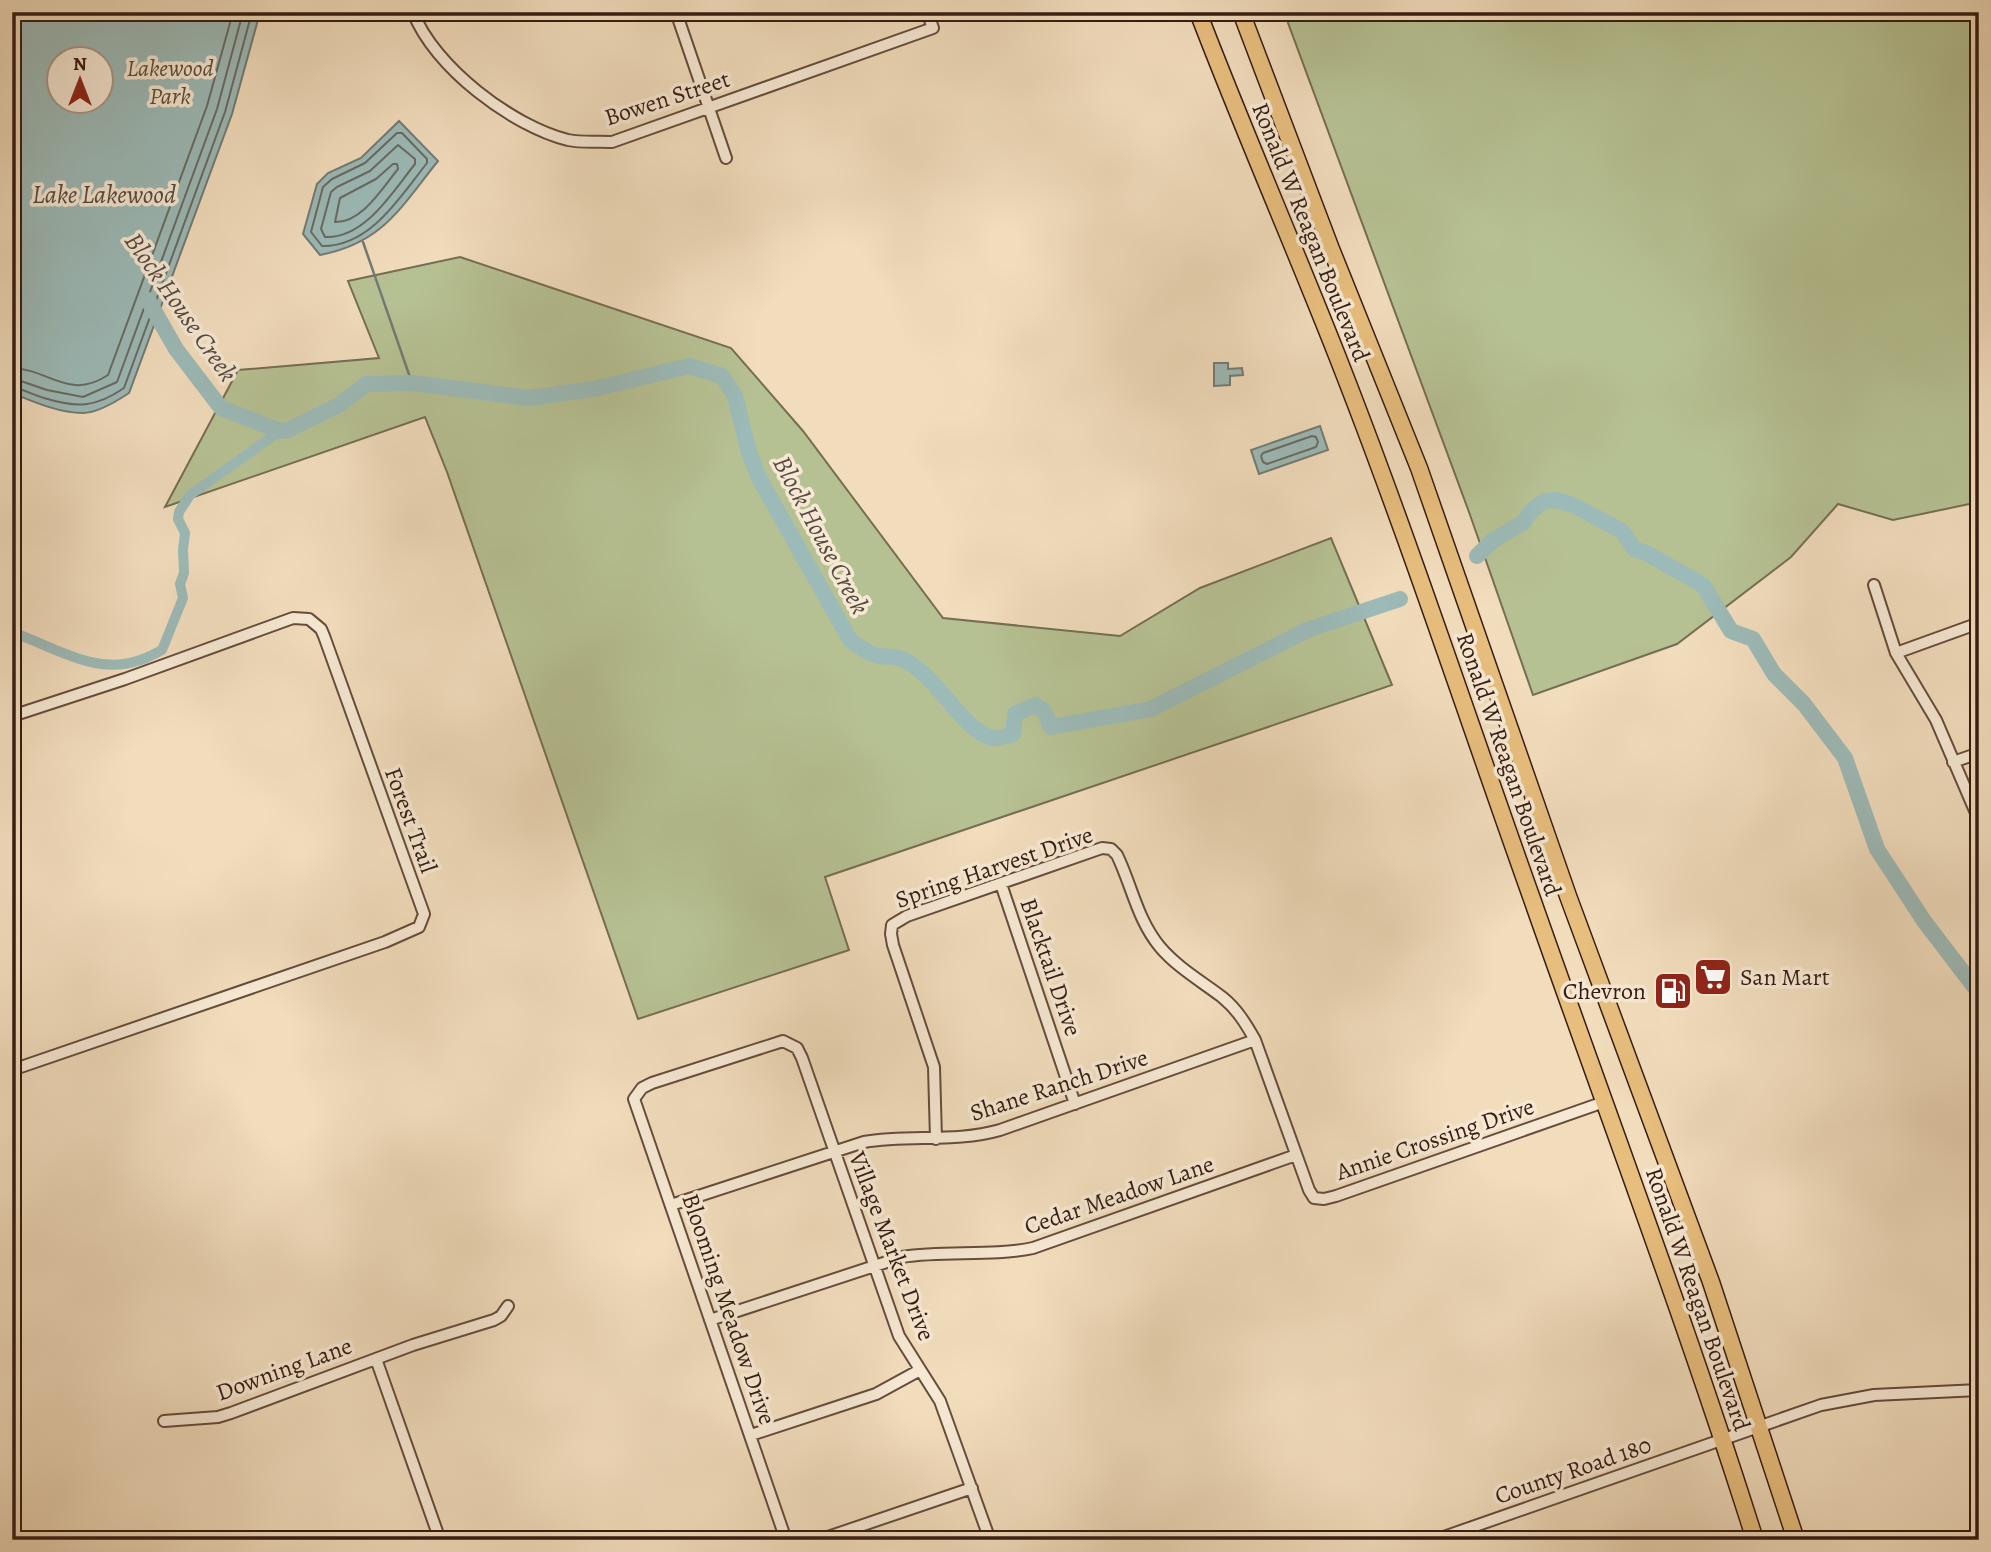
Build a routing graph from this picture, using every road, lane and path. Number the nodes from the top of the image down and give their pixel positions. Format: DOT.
graph roads {
  1 [pos="413,12"];
  2 [pos="676,12"];
  3 [pos="927,12"];
  4 [pos="1198,12"];
  5 [pos="1241,12"];
  6 [pos="710,108"];
  7 [pos="726,158"];
  8 [pos="1874,585"];
  9 [pos="1979,623"];
  10 [pos="1896,653"];
  11 [pos="12,716"];
  12 [pos="1979,753"];
  13 [pos="1953,762"];
  14 [pos="1979,820"];
  15 [pos="1111,849"];
  16 [pos="1000,884"];
  17 [pos="1255,1040"];
  18 [pos="12,1070"];
  19 [pos="636,1093"];
  20 [pos="1604,1102"];
  21 [pos="1075,1104"];
  22 [pos="936,1139"];
  23 [pos="834,1151"];
  24 [pos="1296,1155"];
  25 [pos="671,1205"];
  26 [pos="874,1265"];
  27 [pos="508,1306"];
  28 [pos="710,1321"];
  29 [pos="376,1359"];
  30 [pos="920,1370"];
  31 [pos="1979,1390"];
  32 [pos="164,1421"];
  33 [pos="1760,1426"];
  34 [pos="751,1435"];
  35 [pos="1723,1438"];
  36 [pos="971,1488"];
  37 [pos="440,1540"];
  38 [pos="786,1540"];
  39 [pos="819,1540"];
  40 [pos="990,1540"];
  41 [pos="1437,1540"];
  42 [pos="1755,1540"];
  43 [pos="1797,1540"];
  1 -- 6 [label="street, Bowen Street"];
  2 -- 6 [label="street"];
  3 -- 6 [label="street, Bowen Street"];
  4 -- 20 [label="main road, Ronald W Reagan Boulevard"];
  5 -- 33 [label="main road, Ronald W Reagan Boulevard"];
  6 -- 7 [label="street"];
  8 -- 10 [label="street"];
  9 -- 10 [label="street"];
  10 -- 13 [label="street"];
  11 -- 18 [label="street, Forest Trail"];
  12 -- 13 [label="street"];
  13 -- 14 [label="street"];
  15 -- 16 [label="street, Spring Harvest Drive"];
  15 -- 17 [label="street, Annie Crossing Drive"];
  16 -- 21 [label="street, Blacktail Drive"];
  16 -- 22 [label="street, Spring Harvest Drive"];
  17 -- 21 [label="street, Shane Ranch Drive"];
  17 -- 24 [label="street, Annie Crossing Drive"];
  19 -- 23 [label="street, Village Market Drive"];
  19 -- 25 [label="street, Blooming Meadow Drive"];
  20 -- 24 [label="street, Annie Crossing Drive"];
  20 -- 35 [label="main road, Ronald W Reagan Boulevard"];
  21 -- 22 [label="street, Shane Ranch Drive"];
  22 -- 23 [label="street, Shane Ranch Drive"];
  23 -- 25 [label="street, Shane Ranch Drive"];
  23 -- 26 [label="street, Village Market Drive"];
  24 -- 26 [label="street, Cedar Meadow Lane"];
  25 -- 28 [label="street, Blooming Meadow Drive"];
  26 -- 28 [label="street, Cedar Meadow Lane"];
  26 -- 30 [label="street, Village Market Drive"];
  27 -- 29 [label="street, Downing Lane"];
  28 -- 34 [label="street, Blooming Meadow Drive"];
  29 -- 32 [label="street, Downing Lane"];
  29 -- 37 [label="street, Downing Lane"];
  30 -- 34 [label="street"];
  30 -- 36 [label="street, Village Market Drive"];
  31 -- 33 [label="street, County Road 180"];
  33 -- 35 [label="street, County Road 180"];
  33 -- 43 [label="main road, Ronald W Reagan Boulevard"];
  34 -- 38 [label="street, Blooming Meadow Drive"];
  35 -- 41 [label="street, County Road 180"];
  35 -- 42 [label="main road, Ronald W Reagan Boulevard"];
  36 -- 39 [label="street"];
  36 -- 40 [label="street, Village Market Drive"];
}
